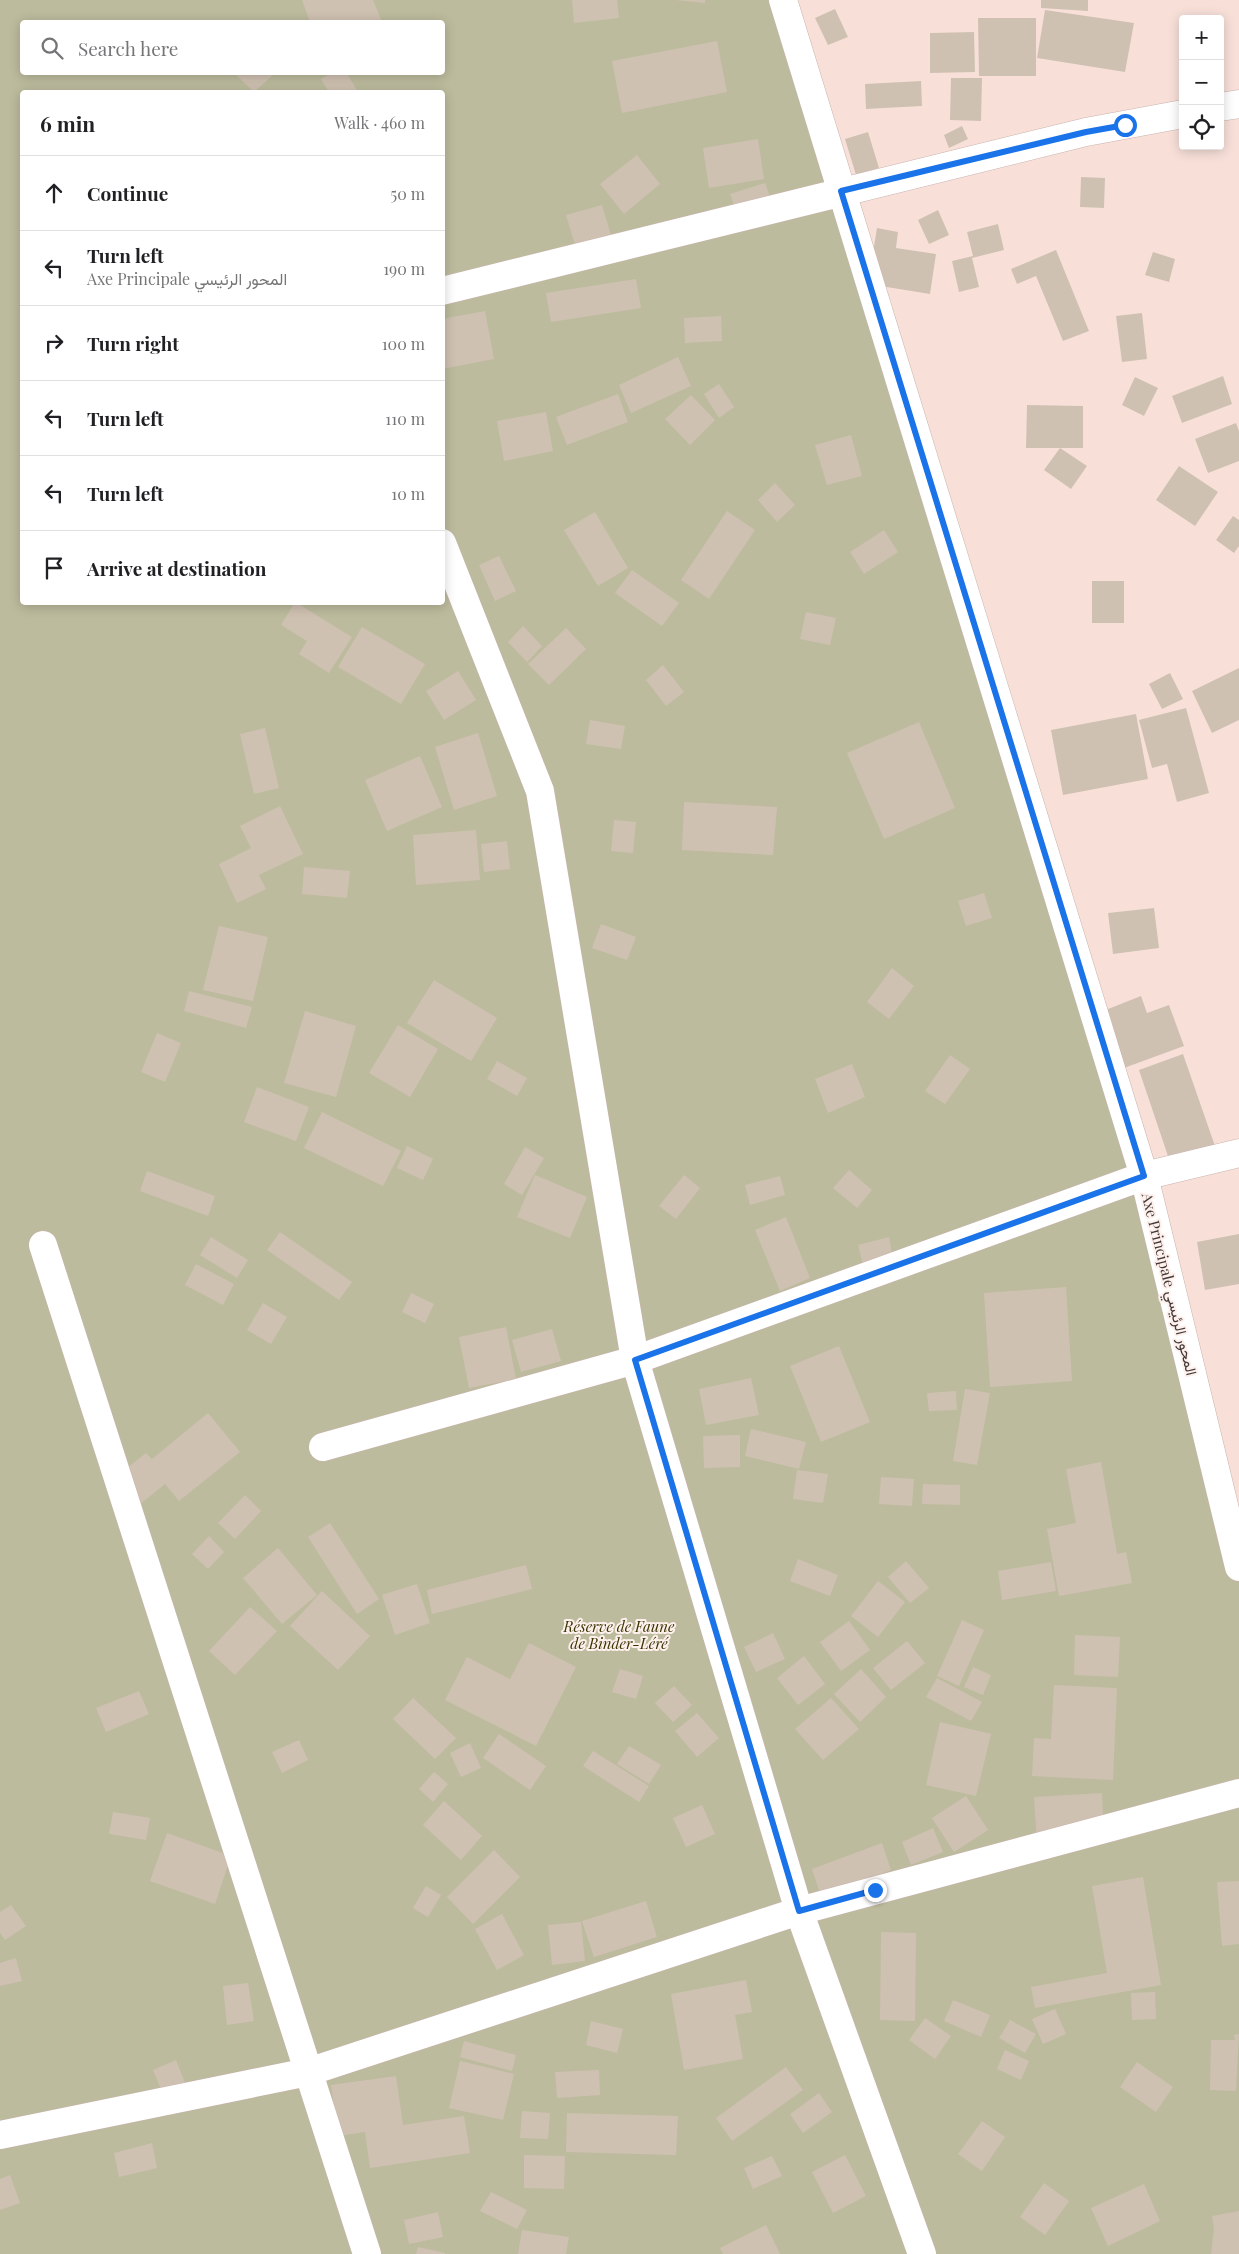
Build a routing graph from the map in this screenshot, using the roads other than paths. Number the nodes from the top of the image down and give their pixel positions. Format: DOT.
graph roads {
  1 [pos="783,0"];
  2 [pos="1239,104"];
  3 [pos="1224,106"];
  4 [pos="1179,115"];
  5 [pos="841,191"];
  6 [pos="445,290"];
  7 [pos="445,551"];
  8 [pos="1239,1154"];
  9 [pos="1144,1176"];
  10 [pos="43,1245"];
  11 [pos="635,1360"];
  12 [pos="324,1447"];
  13 [pos="1239,1567"];
  14 [pos="1239,1793"];
  15 [pos="799,1911"];
  16 [pos="308,2072"];
  17 [pos="0,2135"];
  18 [pos="367,2254"];
  19 [pos="922,2254"];
  1 -- 5 [label="street, Axe Principale المحور الرئيسي"];
  2 -- 3 [label="street"];
  4 -- 5 [label="street"];
  5 -- 6 [label="street"];
  5 -- 9 [label="street, Axe Principale المحور الرئيسي"];
  7 -- 11 [label="street"];
  8 -- 9 [label="street"];
  9 -- 11 [label="street"];
  9 -- 13 [label="street, Axe Principale المحور الرئيسي"];
  10 -- 16 [label="street"];
  11 -- 12 [label="street"];
  11 -- 15 [label="street"];
  14 -- 15 [label="street"];
  15 -- 16 [label="street"];
  15 -- 19 [label="street"];
  16 -- 17 [label="street"];
  16 -- 18 [label="street"];
}
